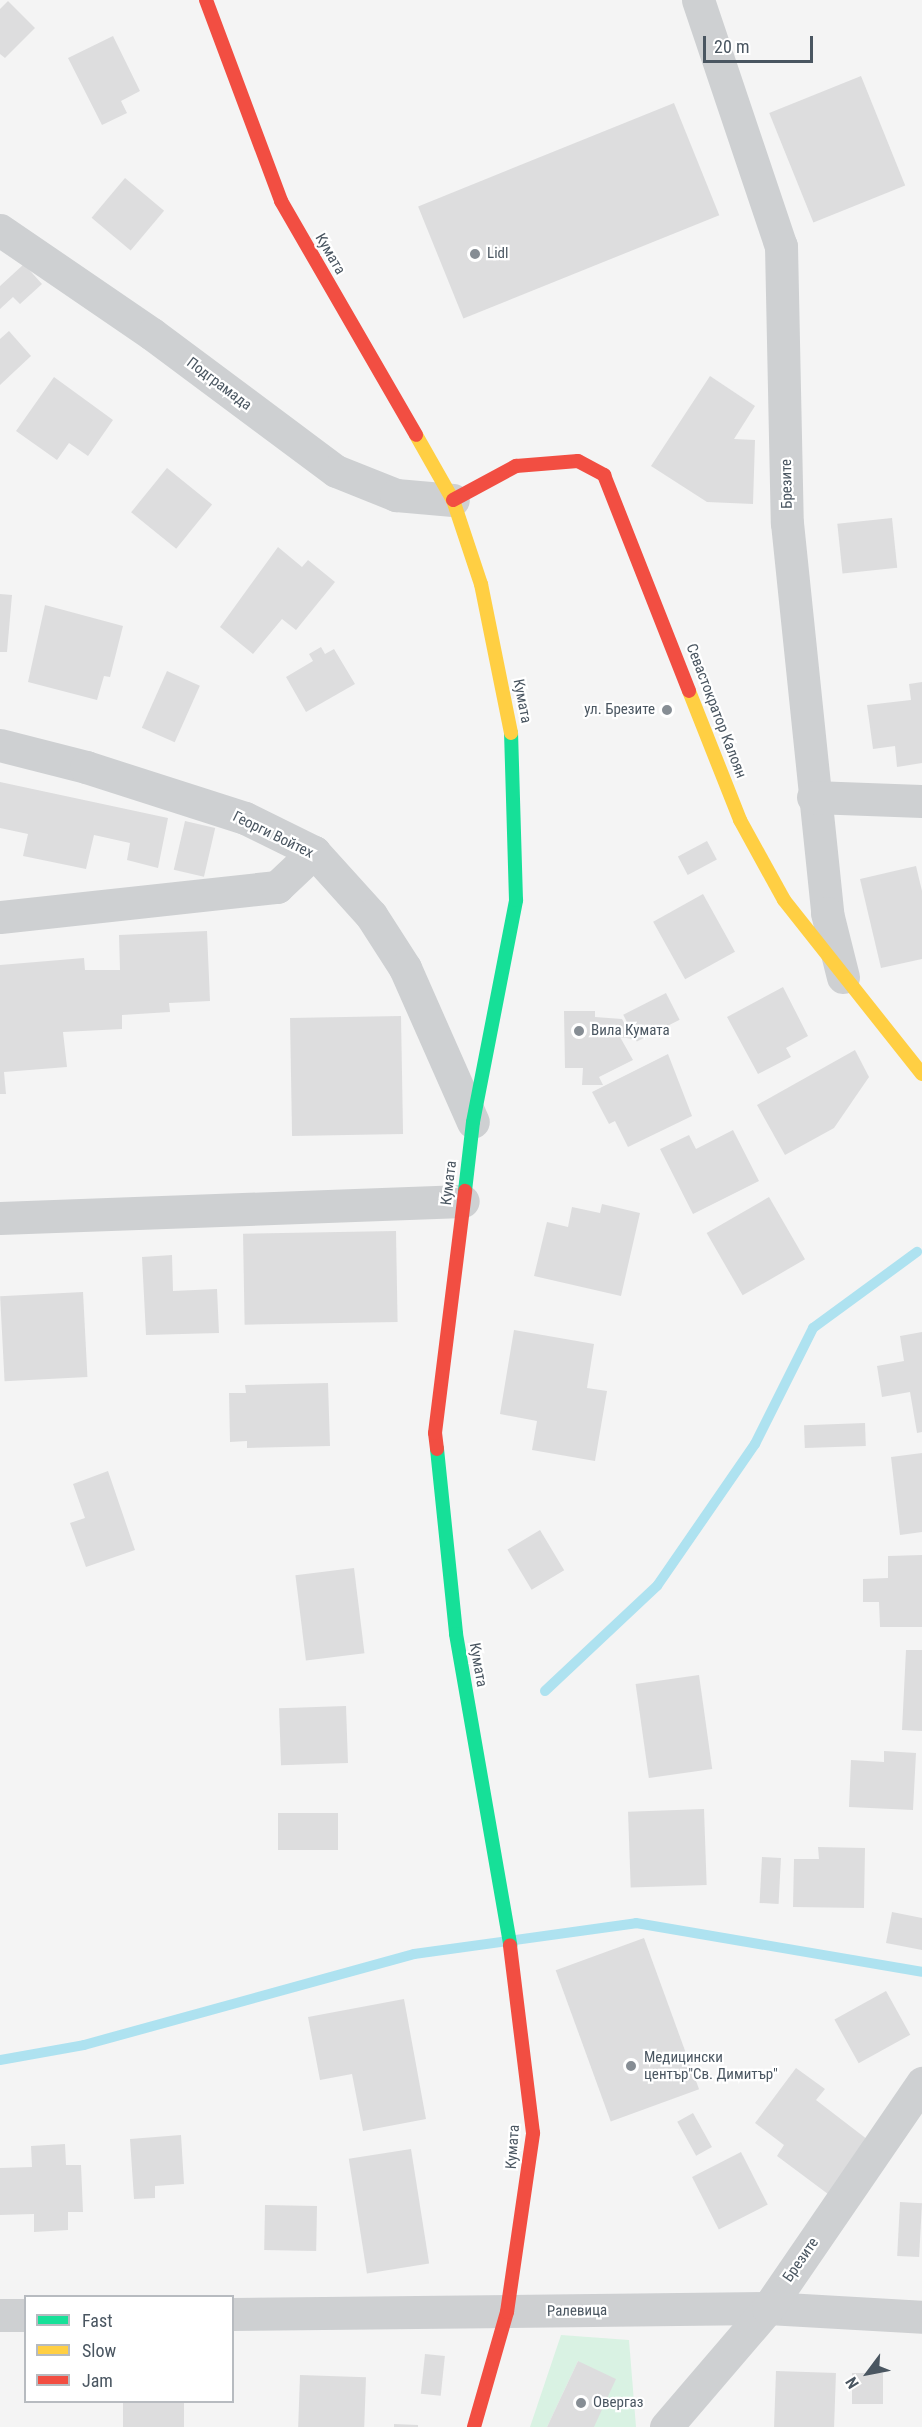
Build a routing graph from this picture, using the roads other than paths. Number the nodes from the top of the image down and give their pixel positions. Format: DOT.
graph roads {
  1 [pos="206,0"];
  2 [pos="701,1"];
  3 [pos="0,230"];
  4 [pos="453,500"];
  5 [pos="0,745"];
  6 [pos="813,797"];
  7 [pos="922,801"];
  8 [pos="314,852"];
  9 [pos="0,917"];
  10 [pos="843,977"];
  11 [pos="922,1074"];
  12 [pos="473,1122"];
  13 [pos="463,1201"];
  14 [pos="0,1218"];
  15 [pos="922,2083"];
  16 [pos="768,2308"];
  17 [pos="507,2312"];
  18 [pos="24,2314"];
  19 [pos="234,2314"];
  20 [pos="0,2315"];
  21 [pos="922,2317"];
  22 [pos="474,2427"];
  23 [pos="666,2427"];
  1 -- 4 [label="main road, Кумата"];
  2 -- 6 [label="street, Брезите"];
  3 -- 4 [label="street, Подграмада"];
  4 -- 10 [label="main road, Севастократор Калоян"];
  4 -- 12 [label="main road, Кумата"];
  5 -- 8 [label="street, Георги Войтех"];
  6 -- 7 [label="street"];
  6 -- 10 [label="street, Брезите"];
  8 -- 9 [label="street"];
  8 -- 12 [label="street, Георги Войтех"];
  10 -- 11 [label="main road, Севастократор Калоян"];
  12 -- 13 [label="main road, Кумата"];
  13 -- 14 [label="street"];
  13 -- 17 [label="main road, Кумата"];
  15 -- 16 [label="street, Брезите"];
  16 -- 17 [label="street, Ралевица"];
  16 -- 21 [label="street, Ралевица"];
  16 -- 23 [label="street, Брезите"];
  17 -- 19 [label="street, Ралевица"];
  17 -- 22 [label="main road, Кумата"];
  18 -- 20 [label="street"];
}
